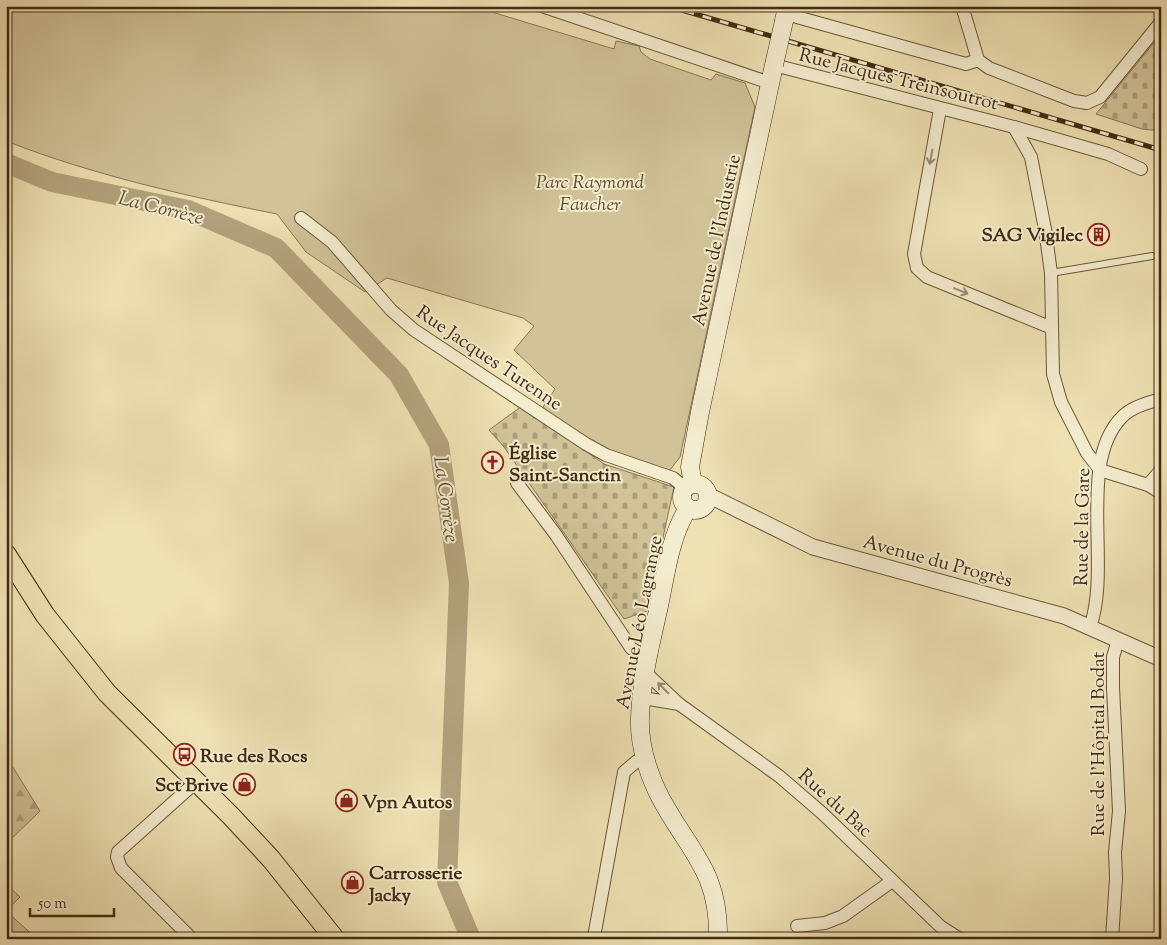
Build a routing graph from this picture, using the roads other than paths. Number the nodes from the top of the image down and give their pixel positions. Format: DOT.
graph roads {
  1 [pos="542,6"];
  2 [pos="962,6"];
  3 [pos="786,14"];
  4 [pos="1161,22"];
  5 [pos="978,60"];
  6 [pos="774,65"];
  7 [pos="770,83"];
  8 [pos="940,109"];
  9 [pos="1014,127"];
  10 [pos="1141,169"];
  11 [pos="301,218"];
  12 [pos="1152,256"];
  13 [pos="1051,273"];
  14 [pos="1052,328"];
  15 [pos="1161,398"];
  16 [pos="1100,470"];
  17 [pos="1161,470"];
  18 [pos="517,483"];
  19 [pos="1148,485"];
  20 [pos="689,486"];
  21 [pos="1161,493"];
  22 [pos="708,495"];
  23 [pos="688,508"];
  24 [pos="6,554"];
  25 [pos="1090,627"];
  26 [pos="1118,640"];
  27 [pos="1161,658"];
  28 [pos="647,666"];
  29 [pos="643,698"];
  30 [pos="679,704"];
  31 [pos="645,758"];
  32 [pos="196,782"];
  33 [pos="892,881"];
  34 [pos="797,926"];
  35 [pos="594,937"];
  36 [pos="192,939"];
  37 [pos="335,939"];
  38 [pos="718,939"];
  39 [pos="960,939"];
  40 [pos="1112,939"];
  1 -- 7 [label="street"];
  2 -- 5 [label="street"];
  3 -- 5 [label="street"];
  3 -- 6 [label="main road, Avenue de l'Industrie, bridge"];
  4 -- 5 [label="street"];
  6 -- 7 [label="main road, Avenue de l'Industrie"];
  6 -- 8 [label="street, Rue Jacques Treinsoutrot"];
  7 -- 20 [label="main road, Avenue de l'Industrie"];
  8 -- 9 [label="street, Rue Jacques Treinsoutrot"];
  8 -- 14 [label="street, one-way"];
  9 -- 10 [label="street, Rue Jacques Treinsoutrot"];
  9 -- 13 [label="street, Rue Jacques Treinsoutrot"];
  11 -- 20 [label="street, Rue Jacques Turenne"];
  12 -- 13 [label="lane"];
  13 -- 14 [label="street, Rue Jacques Treinsoutrot"];
  14 -- 16 [label="street, Rue Jacques Treinsoutrot"];
  15 -- 16 [label="street, Rue de la Gare"];
  16 -- 19 [label="street"];
  16 -- 25 [label="street, Rue de la Gare"];
  17 -- 19 [label="street"];
  18 -- 28 [label="street, Rue du Bac"];
  19 -- 21 [label="street"];
  20 -- 22 [label="main road"];
  20 -- 23 [label="main road"];
  22 -- 23 [label="main road"];
  22 -- 25 [label="street, Avenue du Progrès"];
  23 -- 28 [label="main road, Avenue Léo Lagrange"];
  24 -- 32 [label="main road"];
  25 -- 26 [label="street, Avenue du Progrès"];
  26 -- 27 [label="street, Avenue du Progrès"];
  26 -- 40 [label="street, Rue de l'Hôpital Bodat"];
  28 -- 29 [label="main road, Avenue Léo Lagrange"];
  30 -- 28 [label="street, Rue du Bac, one-way"];
  29 -- 30 [label="street, Rue du Bac"];
  29 -- 31 [label="main road, Avenue Léo Lagrange"];
  30 -- 33 [label="street, Rue du Bac"];
  31 -- 35 [label="street"];
  31 -- 38 [label="main road, Avenue Léo Lagrange"];
  32 -- 36 [label="street"];
  32 -- 37 [label="main road"];
  33 -- 34 [label="street"];
  33 -- 39 [label="street, Rue du Bac"];
}
